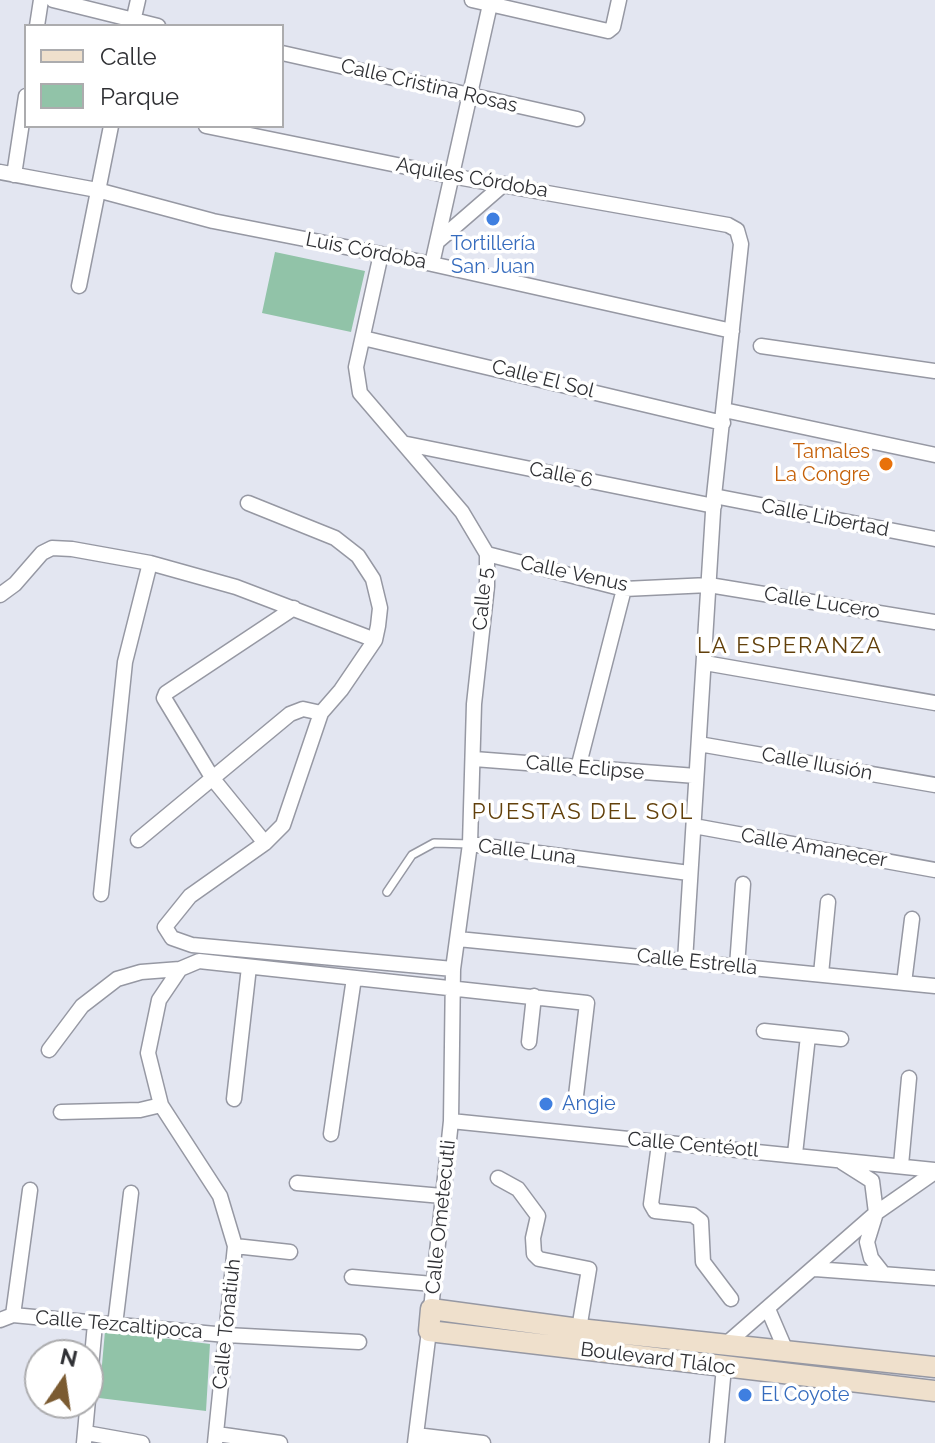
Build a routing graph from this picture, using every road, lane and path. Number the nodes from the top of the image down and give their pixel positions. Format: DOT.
graph roads {
  1 [pos="41,0"];
  2 [pos="53,0"];
  3 [pos="138,0"];
  4 [pos="472,0"];
  5 [pos="619,0"];
  6 [pos="490,2"];
  7 [pos="132,23"];
  8 [pos="37,24"];
  9 [pos="284,53"];
  10 [pos="469,95"];
  11 [pos="24,104"];
  12 [pos="577,119"];
  13 [pos="111,128"];
  14 [pos="216,128"];
  15 [pos="7,174"];
  16 [pos="451,176"];
  17 [pos="504,184"];
  18 [pos="97,190"];
  19 [pos="437,242"];
  20 [pos="381,254"];
  21 [pos="432,264"];
  22 [pos="79,286"];
  23 [pos="732,331"];
  24 [pos="363,338"];
  25 [pos="761,346"];
  26 [pos="935,371"];
  27 [pos="723,417"];
  28 [pos="407,444"];
  29 [pos="935,455"];
  30 [pos="714,501"];
  31 [pos="248,503"];
  32 [pos="935,539"];
  33 [pos="487,554"];
  34 [pos="150,563"];
  35 [pos="709,585"];
  36 [pos="624,589"];
  37 [pos="0,595"];
  38 [pos="294,608"];
  39 [pos="935,622"];
  40 [pos="375,640"];
  41 [pos="705,663"];
  42 [pos="935,703"];
  43 [pos="321,713"];
  44 [pos="699,744"];
  45 [pos="474,759"];
  46 [pos="578,768"];
  47 [pos="696,776"];
  48 [pos="213,779"];
  49 [pos="935,785"];
  50 [pos="694,826"];
  51 [pos="138,840"];
  52 [pos="265,843"];
  53 [pos="470,844"];
  54 [pos="935,870"];
  55 [pos="689,873"];
  56 [pos="743,884"];
  57 [pos="387,892"];
  58 [pos="101,894"];
  59 [pos="828,902"];
  60 [pos="912,919"];
  61 [pos="458,939"];
  62 [pos="685,961"];
  63 [pos="737,966"];
  64 [pos="249,967"];
  65 [pos="180,969"];
  66 [pos="453,969"];
  67 [pos="821,974"];
  68 [pos="354,978"];
  69 [pos="904,983"];
  70 [pos="935,986"];
  71 [pos="455,990"];
  72 [pos="534,996"];
  73 [pos="764,1031"];
  74 [pos="808,1036"];
  75 [pos="841,1039"];
  76 [pos="529,1042"];
  77 [pos="49,1050"];
  78 [pos="909,1078"];
  79 [pos="234,1099"];
  80 [pos="575,1104"];
  81 [pos="161,1105"];
  82 [pos="61,1112"];
  83 [pos="451,1121"];
  84 [pos="331,1134"];
  85 [pos="659,1144"];
  86 [pos="795,1154"];
  87 [pos="835,1158"];
  88 [pos="901,1165"];
  89 [pos="935,1171"];
  90 [pos="498,1178"];
  91 [pos="297,1183"];
  92 [pos="30,1190"];
  93 [pos="131,1193"];
  94 [pos="442,1196"];
  95 [pos="876,1213"];
  96 [pos="235,1246"];
  97 [pos="290,1252"];
  98 [pos="815,1269"];
  99 [pos="882,1272"];
  100 [pos="352,1277"];
  101 [pos="935,1278"];
  102 [pos="433,1284"];
  103 [pos="731,1299"];
  104 [pos="431,1309"];
  105 [pos="768,1309"];
  106 [pos="6,1318"];
  107 [pos="95,1324"];
  108 [pos="115,1325"];
  109 [pos="579,1329"];
  110 [pos="429,1331"];
  111 [pos="226,1335"];
  112 [pos="359,1342"];
  113 [pos="725,1345"];
  114 [pos="786,1351"];
  115 [pos="724,1367"];
  116 [pos="935,1367"];
  117 [pos="935,1391"];
  118 [pos="85,1438"];
  119 [pos="216,1438"];
  120 [pos="416,1439"];
  121 [pos="142,1443"];
  122 [pos="280,1443"];
  123 [pos="483,1443"];
  124 [pos="717,1443"];
  1 -- 8 [label="street"];
  2 -- 7 [label="street"];
  3 -- 7 [label="street"];
  4 -- 6 [label="street"];
  5 -- 6 [label="street"];
  6 -- 10 [label="street"];
  9 -- 10 [label="street, Calle Cristina Rosas"];
  10 -- 12 [label="street, Calle Cristina Rosas"];
  10 -- 16 [label="street"];
  11 -- 15 [label="street"];
  13 -- 18 [label="street"];
  14 -- 16 [label="street, Aquiles Córdoba"];
  15 -- 18 [label="street, Luis Córdoba"];
  16 -- 17 [label="street, Aquiles Córdoba"];
  16 -- 19 [label="street"];
  17 -- 19 [label="street"];
  17 -- 23 [label="street, Aquiles Córdoba"];
  18 -- 20 [label="street, Luis Córdoba"];
  18 -- 22 [label="street"];
  19 -- 21 [label="street"];
  20 -- 21 [label="street, Luis Córdoba"];
  20 -- 24 [label="street, Calle 5"];
  21 -- 23 [label="street, Luis Córdoba"];
  23 -- 27 [label="street"];
  24 -- 27 [label="street, Calle El Sol"];
  24 -- 28 [label="street, Calle 5"];
  25 -- 26 [label="street"];
  27 -- 29 [label="street, Calle El Sol"];
  27 -- 30 [label="street"];
  28 -- 30 [label="street, Calle 6"];
  28 -- 33 [label="street, Calle 5"];
  30 -- 32 [label="street, Calle Libertad"];
  30 -- 35 [label="street"];
  31 -- 40 [label="street"];
  33 -- 36 [label="street, Calle Venus"];
  33 -- 45 [label="street, Calle 5"];
  34 -- 37 [label="street"];
  34 -- 38 [label="street"];
  34 -- 58 [label="street"];
  35 -- 36 [label="street, Calle Venus"];
  35 -- 39 [label="street, Calle Lucero"];
  35 -- 41 [label="street"];
  36 -- 46 [label="street"];
  38 -- 40 [label="street"];
  38 -- 48 [label="street"];
  40 -- 43 [label="street"];
  41 -- 42 [label="street"];
  41 -- 44 [label="street"];
  43 -- 48 [label="street"];
  43 -- 52 [label="street"];
  44 -- 47 [label="street"];
  44 -- 49 [label="street, Calle Ilusión"];
  45 -- 46 [label="street, Calle Eclipse"];
  45 -- 53 [label="street, Calle 5"];
  46 -- 47 [label="street, Calle Eclipse"];
  47 -- 50 [label="street"];
  48 -- 51 [label="street"];
  48 -- 52 [label="street"];
  50 -- 54 [label="street, Calle Amanecer"];
  50 -- 55 [label="street"];
  52 -- 66 [label="street"];
  53 -- 55 [label="street, Calle Luna"];
  53 -- 57 [label="lane, Calle Luna"];
  53 -- 61 [label="street, Calle 5"];
  55 -- 62 [label="street"];
  56 -- 63 [label="street"];
  59 -- 67 [label="street"];
  60 -- 69 [label="street"];
  61 -- 62 [label="street, Calle Estrella"];
  61 -- 66 [label="street, Calle 5"];
  62 -- 63 [label="street, Calle Estrella"];
  63 -- 67 [label="street, Calle Estrella"];
  64 -- 65 [label="street"];
  64 -- 68 [label="street"];
  64 -- 79 [label="street"];
  65 -- 77 [label="street"];
  65 -- 81 [label="street, Calle Tonatiuh"];
  66 -- 71 [label="street, Calle 5"];
  67 -- 69 [label="street, Calle Estrella"];
  68 -- 71 [label="street"];
  68 -- 84 [label="street"];
  69 -- 70 [label="street, Calle Estrella"];
  71 -- 72 [label="street"];
  71 -- 83 [label="street, Calle Ometecutli"];
  72 -- 76 [label="street"];
  72 -- 80 [label="street"];
  73 -- 74 [label="street"];
  74 -- 75 [label="street"];
  74 -- 86 [label="street"];
  78 -- 88 [label="street"];
  81 -- 82 [label="street"];
  81 -- 96 [label="street, Calle Tonatiuh"];
  83 -- 85 [label="street, Calle Centéotl"];
  83 -- 94 [label="street, Calle Ometecutli"];
  85 -- 86 [label="street, Calle Centéotl"];
  85 -- 103 [label="street"];
  86 -- 87 [label="street, Calle Centéotl"];
  87 -- 88 [label="street, Calle Centéotl"];
  87 -- 95 [label="street"];
  88 -- 89 [label="street, Calle Centéotl"];
  89 -- 95 [label="street"];
  90 -- 109 [label="street"];
  91 -- 94 [label="street"];
  92 -- 106 [label="street"];
  93 -- 108 [label="street"];
  94 -- 102 [label="street, Calle Ometecutli"];
  95 -- 98 [label="street"];
  95 -- 99 [label="street"];
  96 -- 97 [label="street"];
  96 -- 111 [label="street, Calle Tonatiuh"];
  98 -- 99 [label="street"];
  98 -- 105 [label="street"];
  99 -- 101 [label="street"];
  100 -- 102 [label="street"];
  102 -- 104 [label="street, Calle Ometecutli"];
  104 -- 109 [label="street, Boulevard Tláloc"];
  104 -- 110 [label="street, Calle Ometecutli"];
  105 -- 113 [label="street"];
  105 -- 114 [label="street"];
  106 -- 107 [label="street, Calle Tezcaltipoca"];
  107 -- 108 [label="street, Calle Tezcaltipoca"];
  107 -- 118 [label="street"];
  108 -- 111 [label="street, Calle Tezcaltipoca"];
  109 -- 113 [label="street, Boulevard Tláloc"];
  110 -- 115 [label="street, Boulevard Tláloc"];
  110 -- 120 [label="street, Calle Ometecutli"];
  111 -- 112 [label="street, Calle Tezcaltipoca"];
  111 -- 119 [label="street, Calle Tonatiuh"];
  113 -- 114 [label="street, Boulevard Tláloc"];
  114 -- 116 [label="street, Boulevard Tláloc"];
  115 -- 117 [label="street, Boulevard Tláloc"];
  115 -- 124 [label="street"];
  118 -- 121 [label="street"];
  119 -- 122 [label="street"];
  120 -- 123 [label="street"];
}
